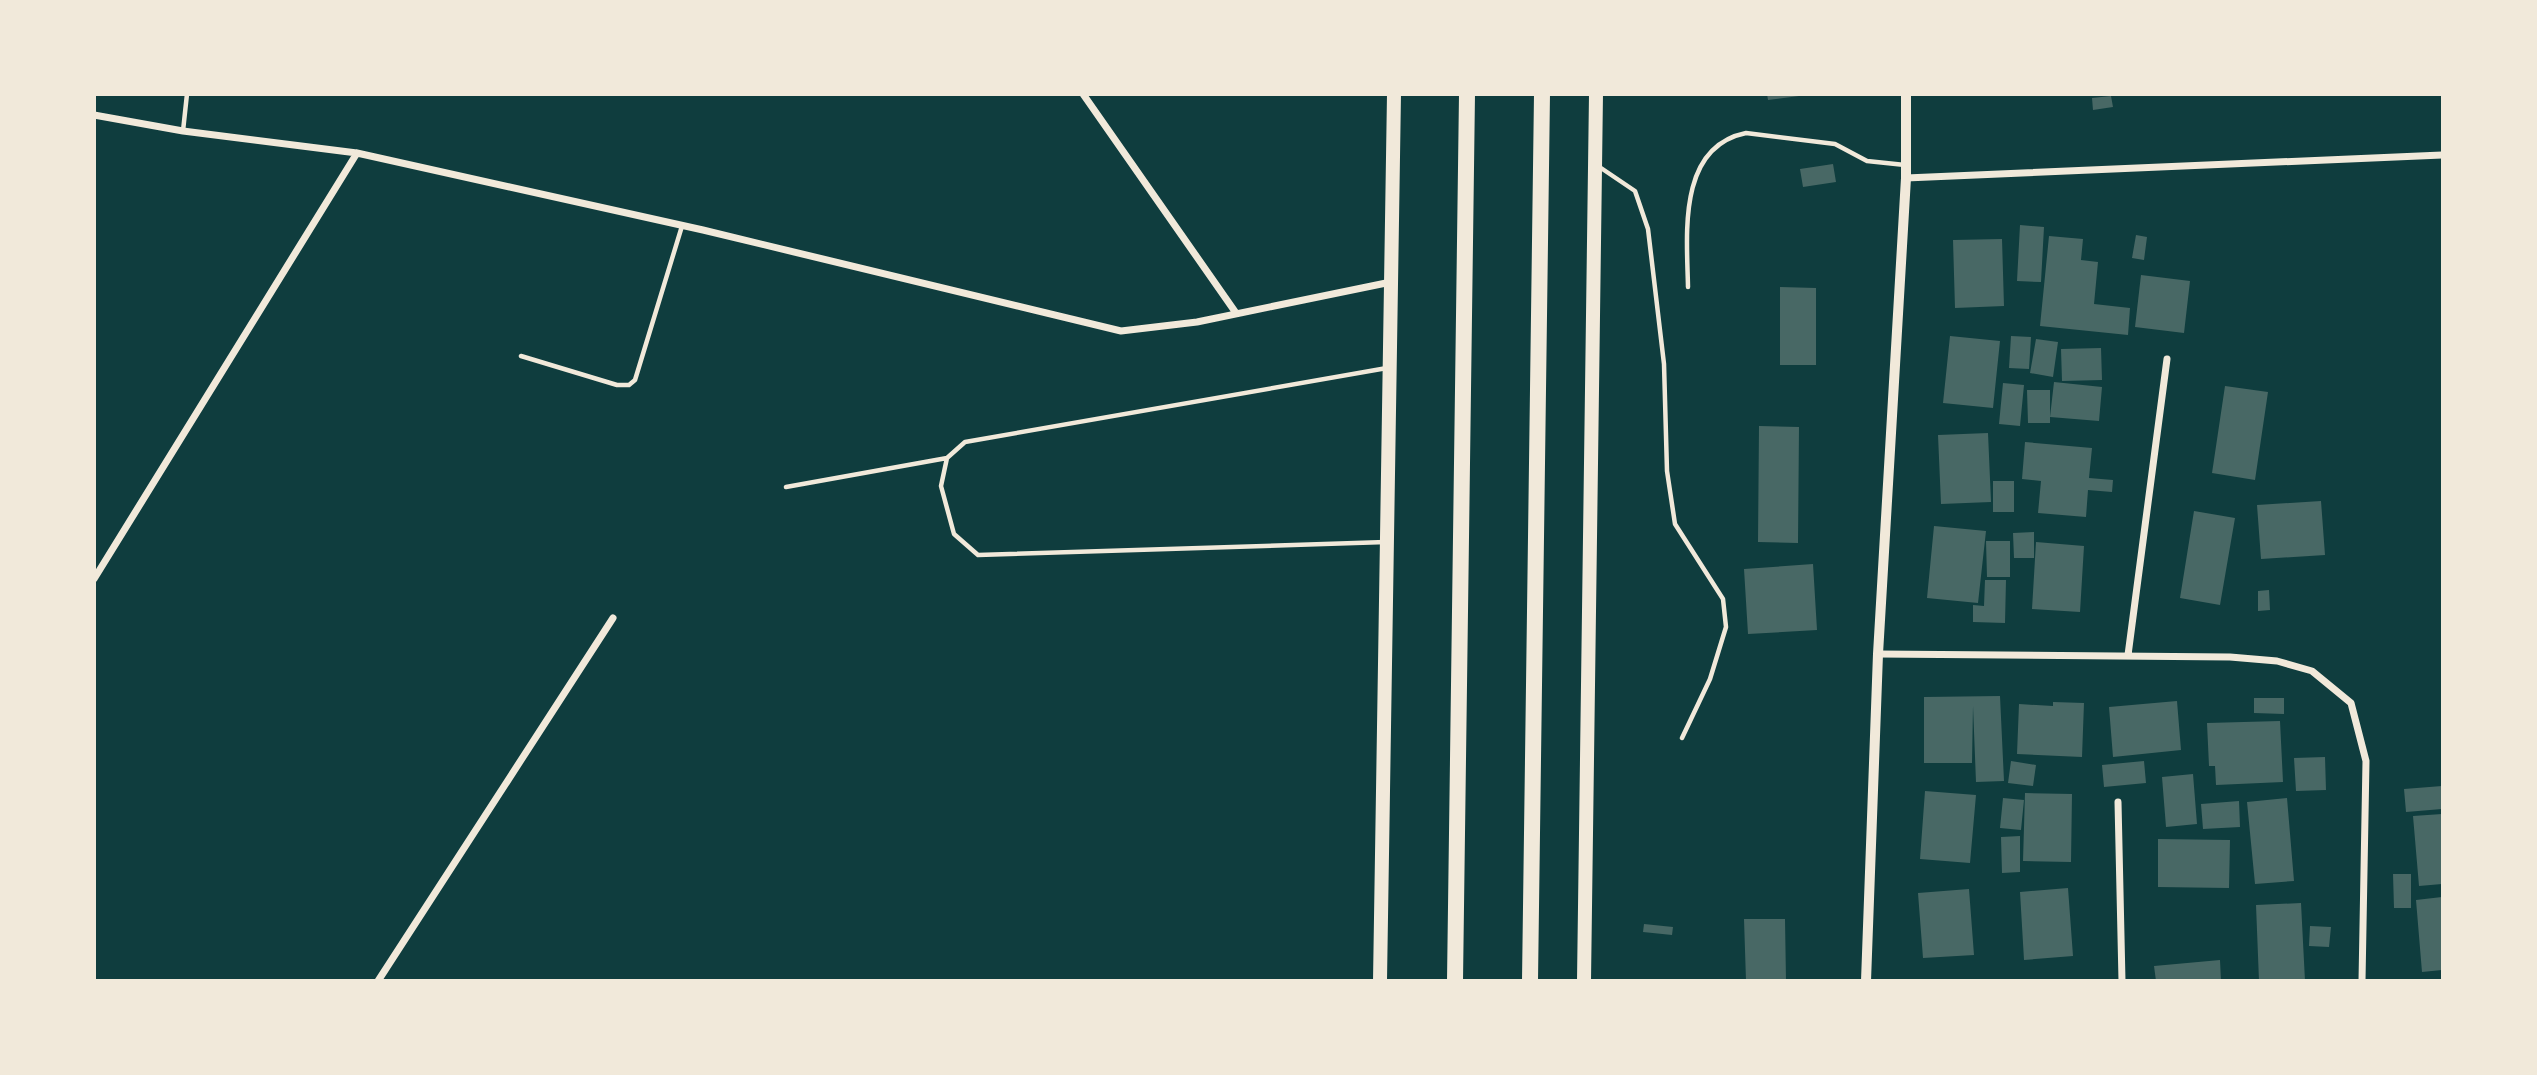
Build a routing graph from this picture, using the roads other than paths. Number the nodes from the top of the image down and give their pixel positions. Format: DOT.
graph roads {
  1 [pos="187,94"];
  2 [pos="1083,94"];
  3 [pos="1394,94"];
  4 [pos="1467,94"];
  5 [pos="1542,94"];
  6 [pos="1596,94"];
  7 [pos="1906,94"];
  8 [pos="94,115"];
  9 [pos="183,131"];
  10 [pos="357,153"];
  11 [pos="2442,155"];
  12 [pos="1595,164"];
  13 [pos="1906,166"];
  14 [pos="1906,178"];
  15 [pos="682,226"];
  16 [pos="1391,281"];
  17 [pos="1688,287"];
  18 [pos="1236,313"];
  19 [pos="521,356"];
  20 [pos="2168,359"];
  21 [pos="1390,368"];
  22 [pos="947,458"];
  23 [pos="786,487"];
  24 [pos="1387,542"];
  25 [pos="94,579"];
  26 [pos="613,618"];
  27 [pos="1878,654"];
  28 [pos="2128,655"];
  29 [pos="1682,738"];
  30 [pos="2118,802"];
  31 [pos="378,981"];
  32 [pos="1380,981"];
  33 [pos="1455,981"];
  34 [pos="1530,981"];
  35 [pos="1584,981"];
  36 [pos="1866,981"];
  37 [pos="2122,981"];
  38 [pos="2362,981"];
  1 -- 9 [label="lane"];
  2 -- 18 [label="street"];
  3 -- 16 [label="highway"];
  4 -- 33 [label="highway"];
  5 -- 34 [label="highway"];
  6 -- 12 [label="highway"];
  7 -- 13 [label="street"];
  8 -- 9 [label="street"];
  9 -- 10 [label="street"];
  10 -- 15 [label="street"];
  10 -- 25 [label="street"];
  11 -- 14 [label="street"];
  12 -- 29 [label="lane"];
  12 -- 35 [label="highway"];
  13 -- 14 [label="street"];
  13 -- 17 [label="lane"];
  14 -- 27 [label="street"];
  15 -- 18 [label="street"];
  15 -- 19 [label="lane"];
  16 -- 18 [label="street"];
  16 -- 21 [label="highway"];
  20 -- 28 [label="street"];
  21 -- 22 [label="lane"];
  21 -- 24 [label="highway"];
  22 -- 23 [label="lane"];
  22 -- 24 [label="lane"];
  24 -- 32 [label="highway"];
  26 -- 31 [label="street"];
  27 -- 28 [label="street"];
  27 -- 36 [label="street"];
  28 -- 38 [label="street"];
  30 -- 37 [label="street"];
}
